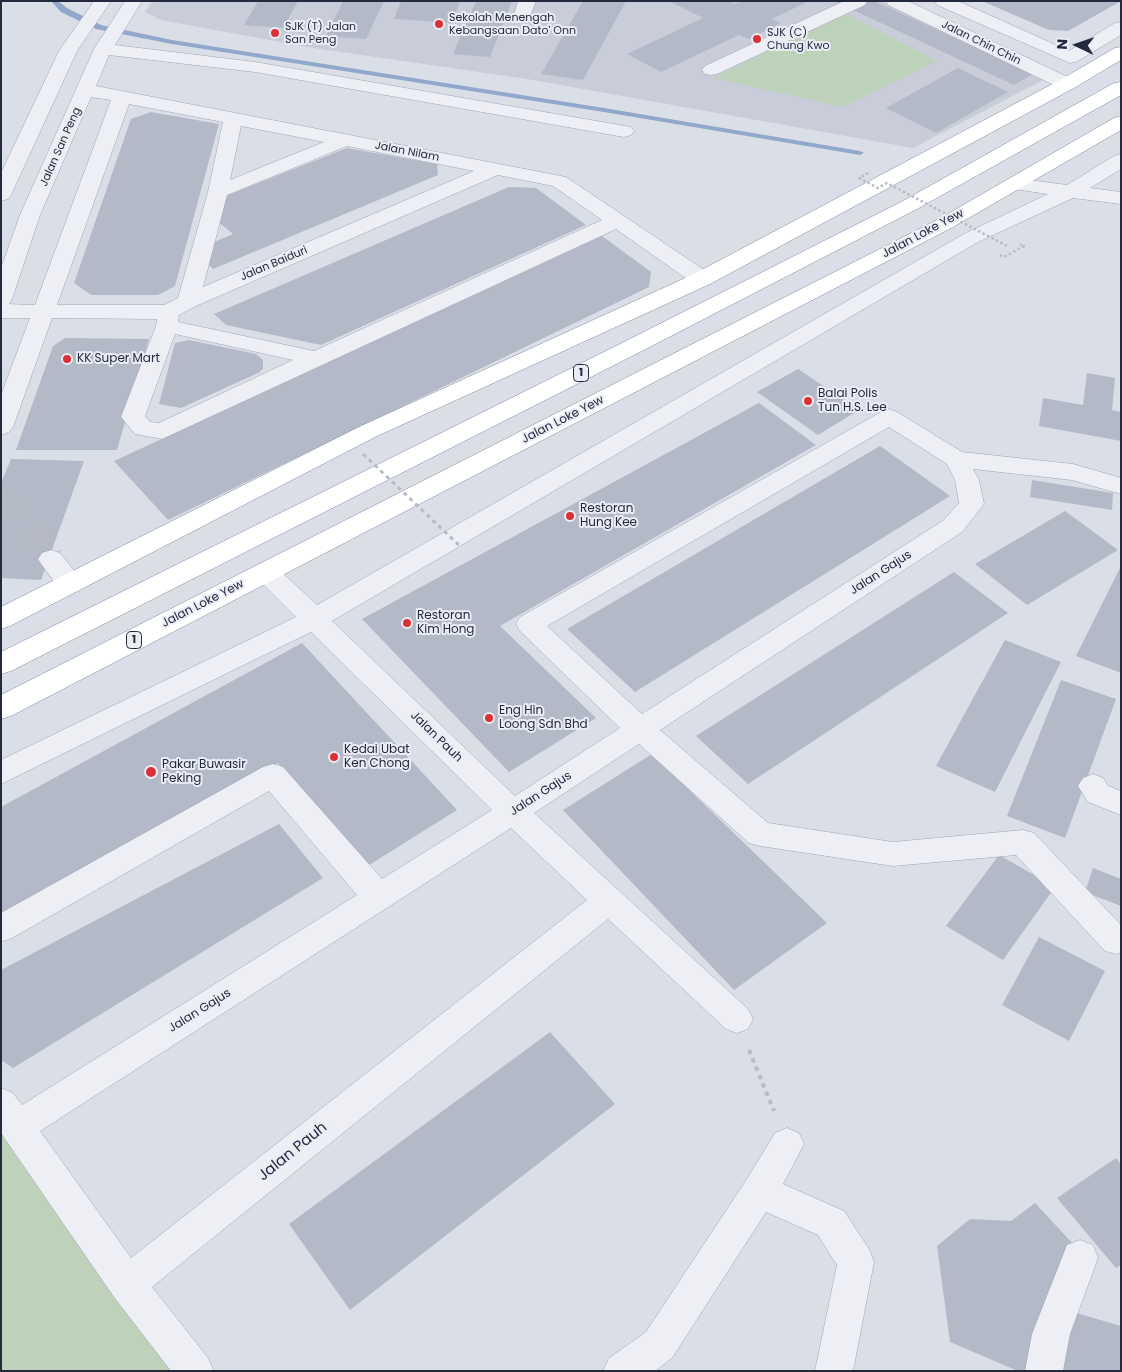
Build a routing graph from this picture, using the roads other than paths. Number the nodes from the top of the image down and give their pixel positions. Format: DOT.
graph roads {
  1 [pos="134,1"];
  2 [pos="860,1"];
  3 [pos="894,1"];
  4 [pos="943,1"];
  5 [pos="99,7"];
  6 [pos="1121,27"];
  7 [pos="106,44"];
  8 [pos="1121,52"];
  9 [pos="711,70"];
  10 [pos="1067,84"];
  11 [pos="1121,86"];
  12 [pos="86,90"];
  13 [pos="122,97"];
  14 [pos="233,119"];
  15 [pos="1121,122"];
  16 [pos="624,131"];
  17 [pos="345,140"];
  18 [pos="60,146"];
  19 [pos="1121,160"];
  20 [pos="495,169"];
  21 [pos="5,175"];
  22 [pos="1014,184"];
  23 [pos="218,192"];
  24 [pos="1069,192"];
  25 [pos="1,195"];
  26 [pos="1121,198"];
  27 [pos="30,214"];
  28 [pos="617,221"];
  29 [pos="702,279"];
  30 [pos="1,299"];
  31 [pos="188,301"];
  32 [pos="1,312"];
  33 [pos="44,312"];
  34 [pos="167,319"];
  35 [pos="316,358"];
  36 [pos="1,427"];
  37 [pos="956,460"];
  38 [pos="1121,486"];
  39 [pos="51,559"];
  40 [pos="266,572"];
  41 [pos="70,584"];
  42 [pos="1,619"];
  43 [pos="314,619"];
  44 [pos="34,647"];
  45 [pos="1,657"];
  46 [pos="1,664"];
  47 [pos="1,708"];
  48 [pos="640,729"];
  49 [pos="1,773"];
  50 [pos="1092,786"];
  51 [pos="1121,803"];
  52 [pos="513,812"];
  53 [pos="379,898"];
  54 [pos="608,901"];
  55 [pos="1,929"];
  56 [pos="1116,941"];
  57 [pos="737,1019"];
  58 [pos="10,1115"];
  59 [pos="787,1144"];
  60 [pos="760,1191"];
  61 [pos="1080,1258"];
  62 [pos="127,1284"];
  63 [pos="195,1371"];
  64 [pos="622,1371"];
  65 [pos="834,1371"];
  66 [pos="1044,1371"];
  1 -- 7 [label="street, Jalan San Peng"];
  2 -- 9 [label="street"];
  3 -- 10 [label="street, Jalan Chin Chin"];
  4 -- 6 [label="street"];
  5 -- 21 [label="street"];
  7 -- 12 [label="street, Jalan San Peng"];
  7 -- 16 [label="street"];
  8 -- 10 [label="highway"];
  10 -- 29 [label="highway"];
  11 -- 44 [label="highway, 1"];
  12 -- 13 [label="street, Jalan Nilam"];
  12 -- 18 [label="street, Jalan San Peng"];
  13 -- 14 [label="street, Jalan Nilam"];
  13 -- 33 [label="street"];
  14 -- 17 [label="street, Jalan Nilam"];
  14 -- 23 [label="street"];
  15 -- 22 [label="highway, Jalan Loke Yew / 1"];
  17 -- 20 [label="street, Jalan Nilam"];
  17 -- 23 [label="street"];
  18 -- 21 [label="street"];
  18 -- 27 [label="street, Jalan San Peng"];
  19 -- 24 [label="street"];
  20 -- 28 [label="street, Jalan Nilam"];
  20 -- 31 [label="street, Jalan Baiduri"];
  21 -- 25 [label="street"];
  21 -- 27 [label="street"];
  22 -- 24 [label="street"];
  22 -- 40 [label="highway, Jalan Loke Yew / 1"];
  23 -- 31 [label="street"];
  24 -- 26 [label="street"];
  24 -- 43 [label="street"];
  27 -- 30 [label="street, Jalan San Peng"];
  28 -- 29 [label="street, Jalan Nilam"];
  28 -- 35 [label="street"];
  29 -- 41 [label="highway"];
  31 -- 34 [label="street, Jalan Baiduri"];
  32 -- 33 [label="street, Jalan Baiduri"];
  33 -- 34 [label="street, Jalan Baiduri"];
  33 -- 36 [label="street"];
  34 -- 35 [label="street"];
  34 -- 35 [label="street"];
  37 -- 38 [label="street"];
  37 -- 48 [label="street, Jalan Gajus"];
  37 -- 48 [label="street, Jalan Gajus"];
  39 -- 41 [label="street"];
  40 -- 43 [label="street, Jalan Pauh"];
  40 -- 47 [label="highway, Jalan Loke Yew / 1"];
  41 -- 42 [label="highway"];
  43 -- 49 [label="street"];
  43 -- 52 [label="street, Jalan Pauh"];
  44 -- 45 [label="highway"];
  44 -- 46 [label="highway, 1"];
  48 -- 52 [label="street, Jalan Gajus"];
  48 -- 56 [label="street"];
  50 -- 51 [label="street"];
  52 -- 53 [label="street, Jalan Gajus"];
  52 -- 54 [label="street, Jalan Pauh"];
  53 -- 55 [label="street"];
  53 -- 58 [label="street, Jalan Gajus"];
  54 -- 57 [label="street, Jalan Pauh"];
  54 -- 62 [label="street, Jalan Pauh"];
  58 -- 62 [label="street"];
  59 -- 60 [label="street"];
  60 -- 64 [label="street"];
  60 -- 65 [label="street"];
  61 -- 66 [label="street"];
  62 -- 63 [label="street"];
}
